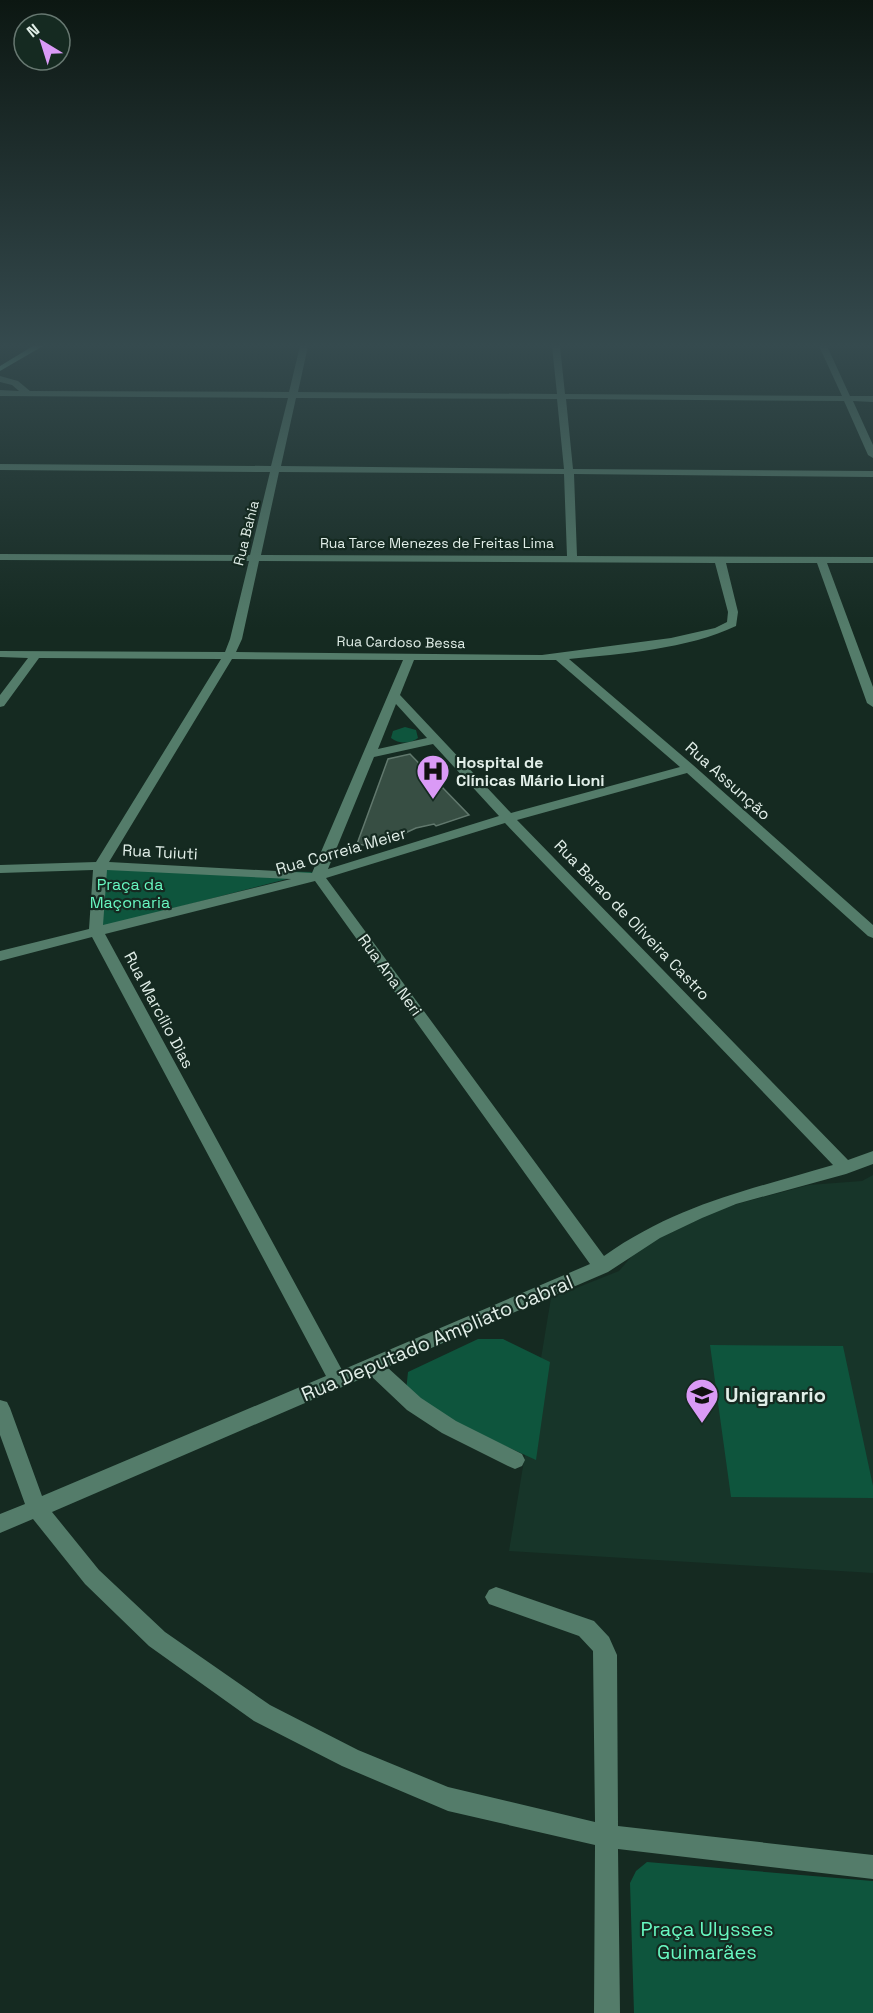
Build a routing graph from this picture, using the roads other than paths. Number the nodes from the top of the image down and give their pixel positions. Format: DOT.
graph roads {
  1 [pos="282,440"];
  2 [pos="566,440"];
  3 [pos="866,440"];
  4 [pos="873,455"];
  5 [pos="0,467"];
  6 [pos="277,469"];
  7 [pos="569,471"];
  8 [pos="873,474"];
  9 [pos="0,557"];
  10 [pos="255,558"];
  11 [pos="572,559"];
  12 [pos="720,560"];
  13 [pos="821,560"];
  14 [pos="873,560"];
  15 [pos="0,654"];
  16 [pos="36,654"];
  17 [pos="230,656"];
  18 [pos="410,657"];
  19 [pos="559,657"];
  20 [pos="395,696"];
  21 [pos="0,703"];
  22 [pos="873,703"];
  23 [pos="435,740"];
  24 [pos="371,754"];
  25 [pos="689,768"];
  26 [pos="508,818"];
  27 [pos="100,866"];
  28 [pos="0,869"];
  29 [pos="318,876"];
  30 [pos="96,931"];
  31 [pos="873,933"];
  32 [pos="0,956"];
  33 [pos="873,1157"];
  34 [pos="846,1168"];
  35 [pos="602,1267"];
  36 [pos="373,1366"];
  37 [pos="338,1381"];
  38 [pos="0,1408"];
  39 [pos="515,1460"];
  40 [pos="37,1509"];
  41 [pos="0,1524"];
  42 [pos="496,1597"];
  43 [pos="606,1836"];
  44 [pos="873,1867"];
  45 [pos="607,2013"];
  1 -- 6 [label="street, Rua Bahia"];
  2 -- 7 [label="street"];
  3 -- 4 [label="street"];
  5 -- 6 [label="street"];
  6 -- 7 [label="street"];
  6 -- 10 [label="street, Rua Bahia"];
  7 -- 8 [label="street"];
  7 -- 11 [label="street"];
  9 -- 10 [label="street, Rua Tarce Menezes de Freitas Lima"];
  10 -- 11 [label="street, Rua Tarce Menezes de Freitas Lima"];
  10 -- 17 [label="street, Rua Bahia"];
  11 -- 12 [label="street, Rua Tarce Menezes de Freitas Lima"];
  12 -- 13 [label="street, Rua Tarce Menezes de Freitas Lima"];
  12 -- 19 [label="street, Rua Cardoso Bessa"];
  13 -- 14 [label="street, Rua Tarce Menezes de Freitas Lima"];
  13 -- 22 [label="street"];
  15 -- 16 [label="street, Rua Cardoso Bessa"];
  16 -- 17 [label="street, Rua Cardoso Bessa"];
  16 -- 21 [label="street"];
  17 -- 18 [label="street, Rua Cardoso Bessa"];
  17 -- 27 [label="street"];
  18 -- 19 [label="street, Rua Cardoso Bessa"];
  18 -- 20 [label="street"];
  19 -- 25 [label="street, Rua Assunção"];
  20 -- 23 [label="street, Rua Barao de Oliveira Castro"];
  20 -- 24 [label="street"];
  23 -- 24 [label="street"];
  23 -- 26 [label="street, Rua Barao de Oliveira Castro"];
  24 -- 29 [label="street"];
  25 -- 26 [label="street, Rua Correia Meier"];
  25 -- 31 [label="street, Rua Assunção"];
  26 -- 29 [label="street, Rua Correia Meier"];
  26 -- 34 [label="street, Rua Barao de Oliveira Castro"];
  27 -- 28 [label="street, Rua Tuiuti"];
  27 -- 29 [label="street, Rua Tuiuti"];
  27 -- 30 [label="street"];
  29 -- 30 [label="street, Rua Correia Meier"];
  29 -- 35 [label="street, Rua Ana Neri"];
  30 -- 32 [label="street, Rua Correia Meier"];
  30 -- 37 [label="street, Rua Marcílio Dias"];
  33 -- 34 [label="street, Rua Deputado Ampliato Cabral"];
  34 -- 35 [label="street, Rua Deputado Ampliato Cabral"];
  35 -- 36 [label="street, Rua Deputado Ampliato Cabral"];
  36 -- 37 [label="street, Rua Deputado Ampliato Cabral"];
  36 -- 39 [label="street"];
  37 -- 40 [label="street, Rua Deputado Ampliato Cabral"];
  38 -- 40 [label="street"];
  40 -- 41 [label="street, Rua Deputado Ampliato Cabral"];
  40 -- 43 [label="street"];
  42 -- 43 [label="street"];
  43 -- 44 [label="street"];
  43 -- 45 [label="street"];
}
